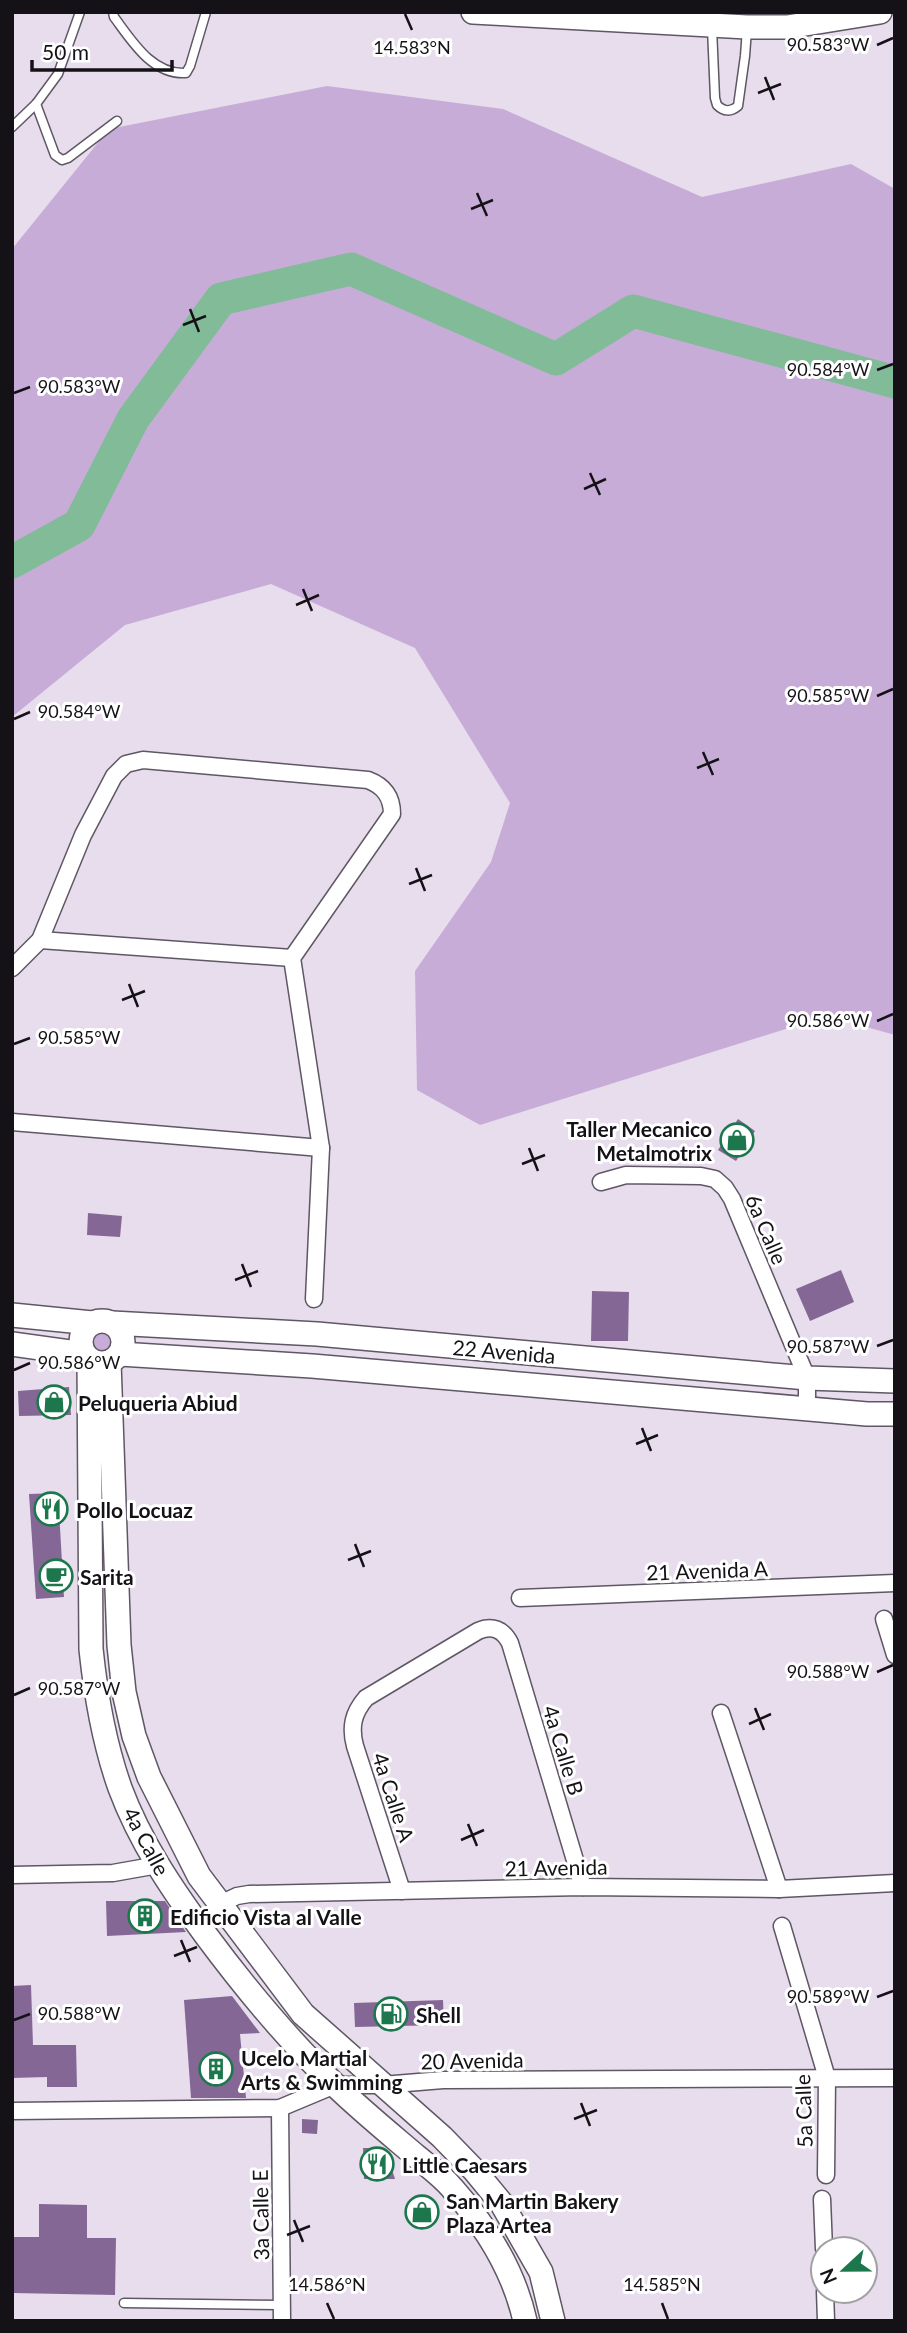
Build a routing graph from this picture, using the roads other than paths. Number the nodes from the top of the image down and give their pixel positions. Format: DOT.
graph roads {
  1 [pos="80,12"];
  2 [pos="113,12"];
  3 [pos="206,12"];
  4 [pos="474,12"];
  5 [pos="880,12"];
  6 [pos="711,25"];
  7 [pos="747,27"];
  8 [pos="36,104"];
  9 [pos="117,121"];
  10 [pos="12,127"];
  11 [pos="40,940"];
  12 [pos="292,958"];
  13 [pos="12,968"];
  14 [pos="12,1122"];
  15 [pos="321,1148"];
  16 [pos="601,1182"];
  17 [pos="314,1299"];
  18 [pos="12,1315"];
  19 [pos="102,1323"];
  20 [pos="317,1334"];
  21 [pos="15,1350"];
  22 [pos="100,1357"];
  23 [pos="312,1366"];
  24 [pos="807,1378"];
  25 [pos="895,1381"];
  26 [pos="807,1409"];
  27 [pos="867,1414"];
  28 [pos="895,1414"];
  29 [pos="895,1427"];
  30 [pos="895,1583"];
  31 [pos="520,1598"];
  32 [pos="884,1619"];
  33 [pos="497,1629"];
  34 [pos="895,1654"];
  35 [pos="721,1713"];
  36 [pos="158,1865"];
  37 [pos="12,1875"];
  38 [pos="895,1883"];
  39 [pos="583,1887"];
  40 [pos="779,1889"];
  41 [pos="402,1891"];
  42 [pos="220,1904"];
  43 [pos="782,1926"];
  44 [pos="827,2078"];
  45 [pos="895,2078"];
  46 [pos="335,2085"];
  47 [pos="382,2085"];
  48 [pos="280,2108"];
  49 [pos="12,2110"];
  50 [pos="826,2175"];
  51 [pos="822,2199"];
  52 [pos="823,2235"];
  53 [pos="124,2303"];
  54 [pos="282,2313"];
  55 [pos="525,2321"];
  56 [pos="553,2321"];
  1 -- 8 [label="lane"];
  2 -- 3 [label="lane"];
  4 -- 6 [label="main road"];
  5 -- 7 [label="main road"];
  6 -- 7 [label="main road"];
  6 -- 7 [label="lane"];
  8 -- 9 [label="lane"];
  8 -- 10 [label="lane"];
  11 -- 12 [label="street"];
  11 -- 12 [label="street"];
  11 -- 13 [label="street"];
  12 -- 15 [label="street"];
  14 -- 15 [label="street"];
  15 -- 17 [label="street"];
  16 -- 24 [label="street, 6a Calle"];
  18 -- 19 [label="main road, 22 Avenida"];
  19 -- 20 [label="main road, 22 Avenida"];
  19 -- 22 [label="main road"];
  19 -- 22 [label="main road"];
  20 -- 23 [label="main road"];
  20 -- 24 [label="main road, 22 Avenida"];
  21 -- 22 [label="main road, 22 Avenida"];
  22 -- 23 [label="main road, 22 Avenida"];
  22 -- 36 [label="main road, 4a Calle"];
  22 -- 42 [label="main road, 4a Calle"];
  23 -- 26 [label="main road, 22 Avenida"];
  24 -- 25 [label="main road, 22 Avenida"];
  24 -- 26 [label="street, 6a Calle"];
  26 -- 27 [label="main road, 22 Avenida"];
  27 -- 28 [label="main road, 22 Avenida"];
  27 -- 29 [label="street"];
  30 -- 31 [label="street, 21 Avenida A"];
  32 -- 34 [label="street"];
  33 -- 39 [label="street, 4a Calle B"];
  33 -- 41 [label="street, 4a Calle A"];
  35 -- 40 [label="street"];
  36 -- 37 [label="street"];
  36 -- 46 [label="main road, 4a Calle"];
  38 -- 40 [label="street, 21 Avenida"];
  39 -- 40 [label="street, 21 Avenida"];
  39 -- 41 [label="street, 21 Avenida"];
  41 -- 42 [label="street, 21 Avenida"];
  42 -- 47 [label="main road, 4a Calle"];
  43 -- 44 [label="street, 5a Calle"];
  44 -- 45 [label="street, 20 Avenida"];
  44 -- 47 [label="street, 20 Avenida"];
  44 -- 50 [label="street, 5a Calle"];
  46 -- 47 [label="street, 20 Avenida"];
  46 -- 48 [label="street, 20 Avenida"];
  46 -- 55 [label="main road, 4a Calle"];
  47 -- 56 [label="main road, 4a Calle"];
  48 -- 49 [label="street, 20 Avenida"];
  48 -- 54 [label="street, 3a Calle E"];
  51 -- 52 [label="street"];
  53 -- 54 [label="lane"];
}
